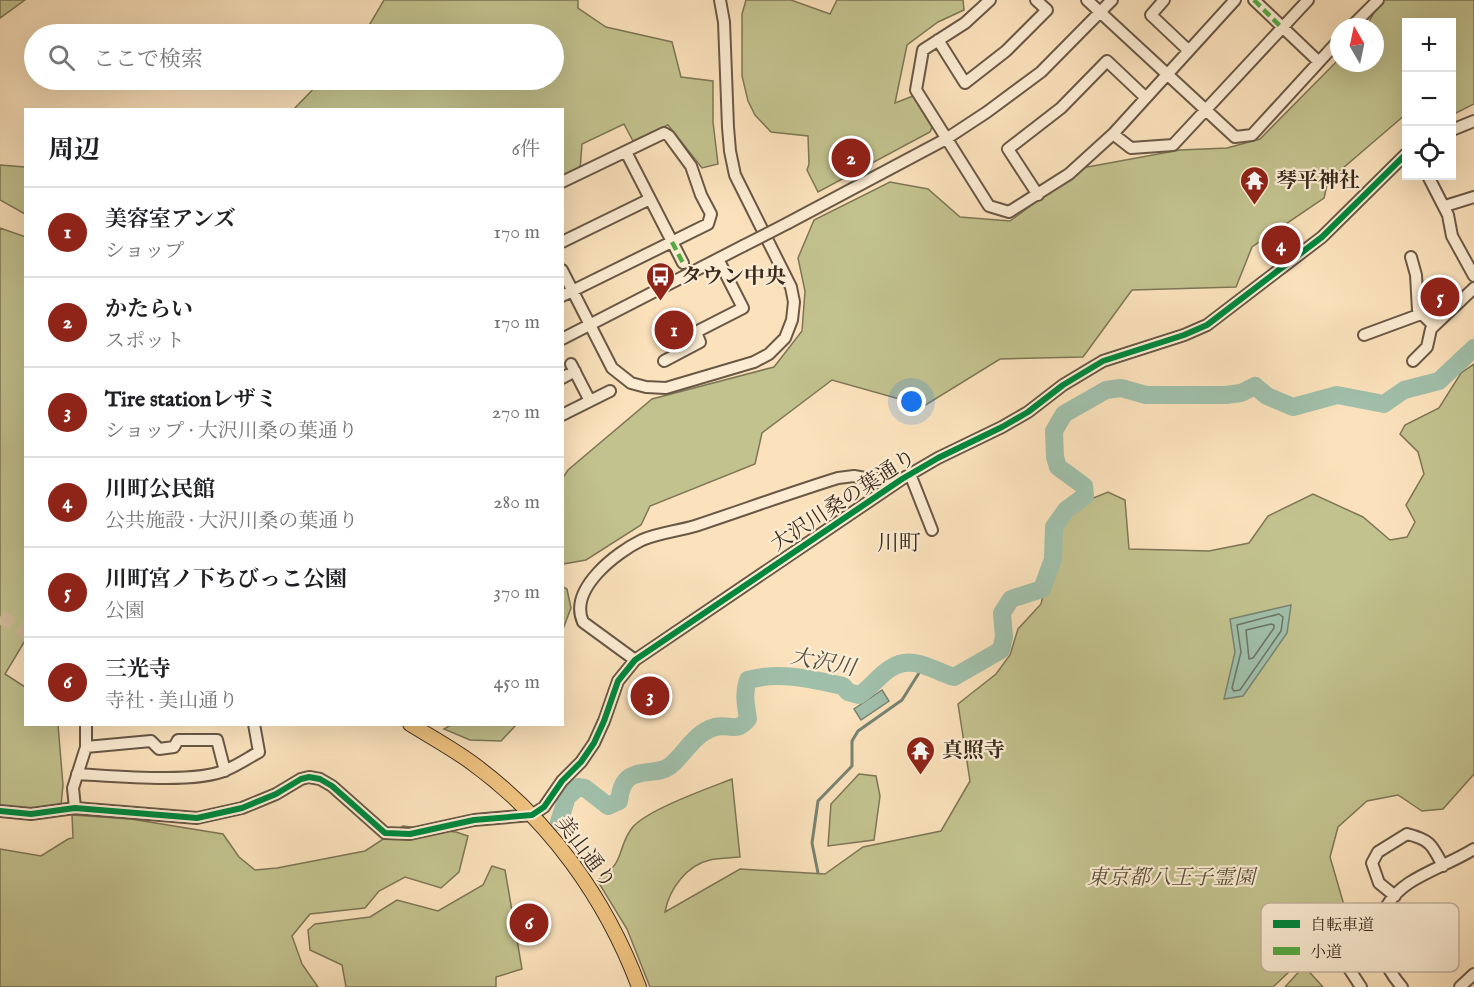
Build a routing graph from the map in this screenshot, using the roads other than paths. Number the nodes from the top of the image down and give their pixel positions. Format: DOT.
graph roads {
  1 [pos="720,0"];
  2 [pos="1036,0"];
  3 [pos="1087,0"];
  4 [pos="1112,0"];
  5 [pos="1164,0"];
  6 [pos="1235,0"];
  7 [pos="1254,0"];
  8 [pos="1308,0"];
  9 [pos="1378,0"];
  10 [pos="986,1"];
  11 [pos="1101,12"];
  12 [pos="1360,18"];
  13 [pos="1282,28"];
  14 [pos="938,40"];
  15 [pos="1188,50"];
  16 [pos="1330,50"];
  17 [pos="1319,62"];
  18 [pos="1166,74"];
  19 [pos="1145,97"];
  20 [pos="1204,109"];
  21 [pos="1474,121"];
  22 [pos="1456,128"];
  23 [pos="1113,134"];
  24 [pos="946,138"];
  25 [pos="626,152"];
  26 [pos="1402,159"];
  27 [pos="1430,180"];
  28 [pos="564,181"];
  29 [pos="1038,195"];
  30 [pos="1474,197"];
  31 [pos="650,199"];
  32 [pos="1445,206"];
  33 [pos="564,241"];
  34 [pos="672,242"];
  35 [pos="1411,257"];
  36 [pos="718,259"];
  37 [pos="683,263"];
  38 [pos="564,274"];
  39 [pos="1474,276"];
  40 [pos="1474,288"];
  41 [pos="573,291"];
  42 [pos="564,295"];
  43 [pos="1421,314"];
  44 [pos="589,326"];
  45 [pos="1434,326"];
  46 [pos="1364,335"];
  47 [pos="564,338"];
  48 [pos="664,361"];
  49 [pos="1413,361"];
  50 [pos="564,376"];
  51 [pos="610,391"];
  52 [pos="590,401"];
  53 [pos="564,414"];
  54 [pos="906,476"];
  55 [pos="932,530"];
  56 [pos="635,660"];
  57 [pos="86,726"];
  58 [pos="254,726"];
  59 [pos="413,726"];
  60 [pos="86,747"];
  61 [pos="225,771"];
  62 [pos="77,774"];
  63 [pos="75,808"];
  64 [pos="0,812"];
  65 [pos="532,815"];
  66 [pos="1474,849"];
  67 [pos="1443,866"];
  68 [pos="1395,896"];
  69 [pos="1391,903"];
  70 [pos="1351,972"];
  71 [pos="1391,972"];
  72 [pos="1474,974"];
  73 [pos="1399,986"];
  74 [pos="639,987"];
  75 [pos="1361,987"];
  76 [pos="1460,987"];
  1 -- 44 [label="street"];
  2 -- 14 [label="street"];
  3 -- 11 [label="street"];
  4 -- 11 [label="street"];
  5 -- 15 [label="street"];
  6 -- 15 [label="street"];
  7 -- 13 [label="street"];
  8 -- 13 [label="street"];
  9 -- 12 [label="street"];
  10 -- 14 [label="street"];
  11 -- 18 [label="street"];
  11 -- 24 [label="street"];
  13 -- 17 [label="street"];
  13 -- 20 [label="street"];
  14 -- 24 [label="street"];
  15 -- 18 [label="street"];
  16 -- 17 [label="street"];
  17 -- 20 [label="street"];
  18 -- 19 [label="street"];
  18 -- 20 [label="street"];
  19 -- 23 [label="street"];
  19 -- 29 [label="street"];
  20 -- 23 [label="street"];
  21 -- 22 [label="street"];
  23 -- 29 [label="street"];
  24 -- 29 [label="street"];
  24 -- 36 [label="street, bridge"];
  25 -- 28 [label="street"];
  25 -- 31 [label="street"];
  25 -- 34 [label="street"];
  26 -- 54 [label="street, 大沢川桑の葉通り"];
  27 -- 32 [label="street"];
  30 -- 32 [label="street"];
  31 -- 33 [label="street"];
  31 -- 34 [label="street"];
  32 -- 39 [label="street"];
  34 -- 37 [label="street"];
  34 -- 41 [label="street"];
  35 -- 43 [label="street"];
  36 -- 44 [label="street"];
  36 -- 48 [label="street"];
  38 -- 41 [label="street"];
  40 -- 45 [label="street"];
  41 -- 42 [label="street"];
  41 -- 44 [label="street"];
  43 -- 45 [label="street"];
  43 -- 46 [label="street"];
  44 -- 47 [label="street"];
  45 -- 49 [label="street"];
  50 -- 52 [label="street"];
  51 -- 52 [label="street"];
  52 -- 53 [label="street"];
  54 -- 55 [label="street"];
  54 -- 56 [label="street, 大沢川桑の葉通り"];
  54 -- 56 [label="street"];
  56 -- 65 [label="street, 大沢川桑の葉通り"];
  57 -- 60 [label="street"];
  58 -- 61 [label="street"];
  59 -- 65 [label="main road, 美山通り"];
  60 -- 61 [label="street"];
  60 -- 62 [label="street"];
  61 -- 62 [label="street"];
  62 -- 63 [label="street"];
  63 -- 64 [label="street"];
  63 -- 65 [label="street"];
  65 -- 74 [label="main road, 美山通り"];
  66 -- 67 [label="street"];
  67 -- 68 [label="street"];
  67 -- 68 [label="street"];
  68 -- 69 [label="street"];
  70 -- 75 [label="street"];
  71 -- 73 [label="street"];
  72 -- 76 [label="street"];
}
